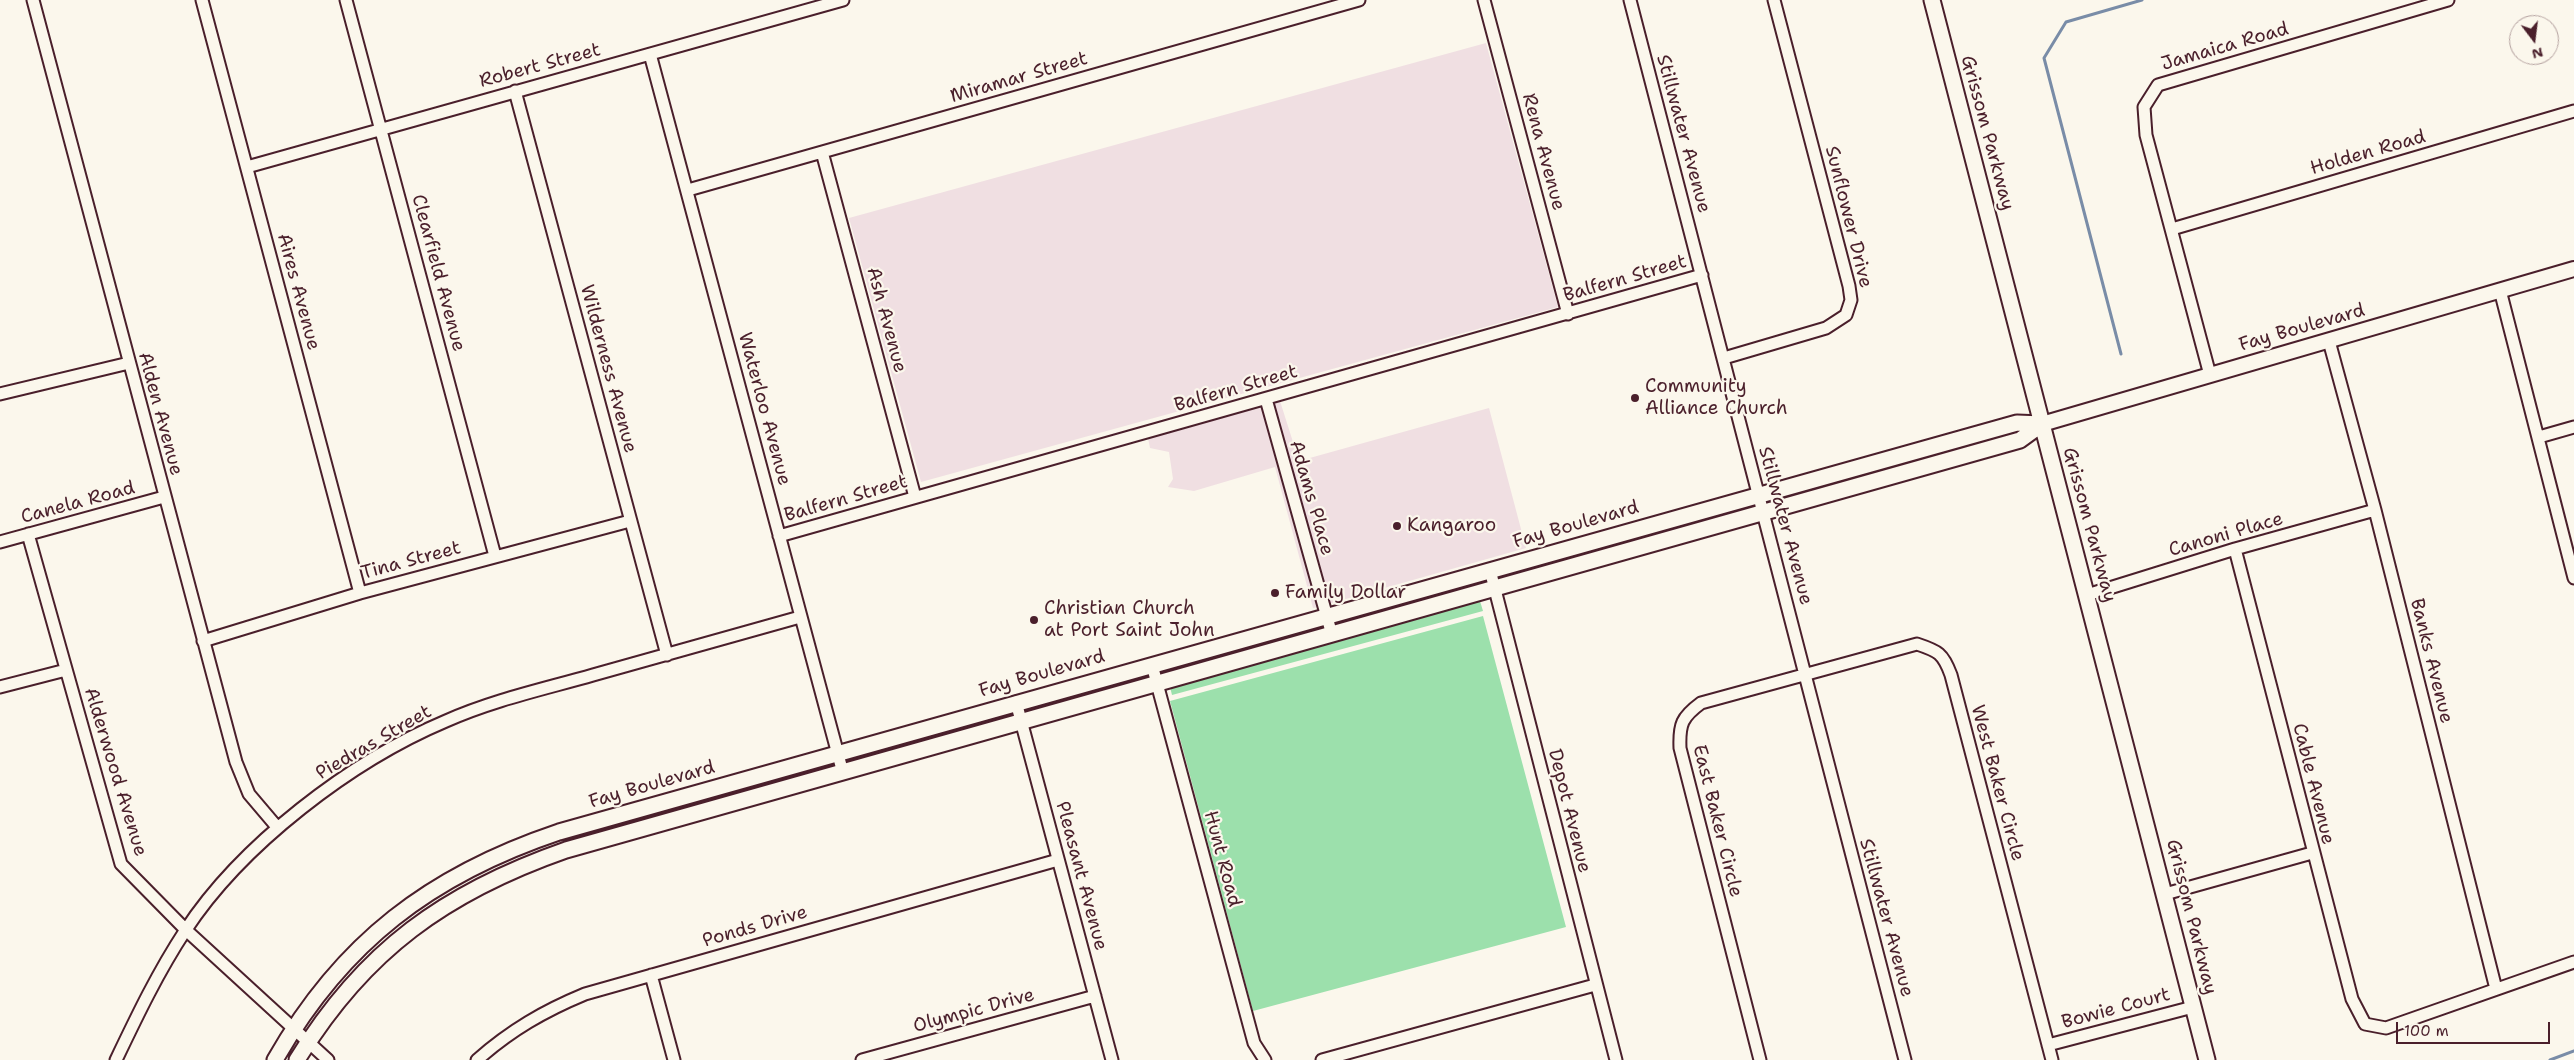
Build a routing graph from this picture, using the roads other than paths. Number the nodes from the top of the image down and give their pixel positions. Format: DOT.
graph roads {
  1 [pos="33,0"];
  2 [pos="202,0"];
  3 [pos="346,0"];
  4 [pos="843,0"];
  5 [pos="1359,0"];
  6 [pos="1484,0"];
  7 [pos="1630,0"];
  8 [pos="1774,0"];
  9 [pos="1932,0"];
  10 [pos="2448,0"];
  11 [pos="650,54"];
  12 [pos="515,91"];
  13 [pos="2574,111"];
  14 [pos="381,130"];
  15 [pos="822,152"];
  16 [pos="247,167"];
  17 [pos="688,190"];
  18 [pos="2172,229"];
  19 [pos="2574,268"];
  20 [pos="1702,275"];
  21 [pos="2500,290"];
  22 [pos="1568,314"];
  23 [pos="2329,341"];
  24 [pos="1724,358"];
  25 [pos="129,363"];
  26 [pos="2210,376"];
  27 [pos="0,394"];
  28 [pos="1266,398"];
  29 [pos="2042,424"];
  30 [pos="2574,427"];
  31 [pos="2539,437"];
  32 [pos="1758,494"];
  33 [pos="164,497"];
  34 [pos="915,497"];
  35 [pos="2375,510"];
  36 [pos="1764,513"];
  37 [pos="630,520"];
  38 [pos="28,534"];
  39 [pos="779,536"];
  40 [pos="0,542"];
  41 [pos="2234,549"];
  42 [pos="496,556"];
  43 [pos="1490,570"];
  44 [pos="2574,574"];
  45 [pos="1494,589"];
  46 [pos="360,593"];
  47 [pos="2087,595"];
  48 [pos="1326,616"];
  49 [pos="800,617"];
  50 [pos="1332,635"];
  51 [pos="203,641"];
  52 [pos="667,655"];
  53 [pos="1152,665"];
  54 [pos="66,670"];
  55 [pos="1805,675"];
  56 [pos="1157,685"];
  57 [pos="0,687"];
  58 [pos="1016,702"];
  59 [pos="1022,722"];
  60 [pos="838,753"];
  61 [pos="843,773"];
  62 [pos="605,819"];
  63 [pos="277,827"];
  64 [pos="611,838"];
  65 [pos="2312,853"];
  66 [pos="1058,860"];
  67 [pos="2165,894"];
  68 [pos="186,930"];
  69 [pos="2574,962"];
  70 [pos="651,975"];
  71 [pos="1595,985"];
  72 [pos="2496,990"];
  73 [pos="1095,996"];
  74 [pos="2193,1007"];
  75 [pos="292,1029"];
  76 [pos="308,1041"];
  77 [pos="2048,1045"];
  78 [pos="116,1060"];
  79 [pos="275,1060"];
  80 [pos="297,1060"];
  81 [pos="328,1060"];
  82 [pos="478,1060"];
  83 [pos="674,1060"];
  84 [pos="862,1060"];
  85 [pos="1112,1060"];
  86 [pos="1265,1060"];
  87 [pos="1322,1060"];
  88 [pos="1616,1060"];
  89 [pos="1760,1060"];
  90 [pos="1905,1060"];
  91 [pos="2052,1060"];
  92 [pos="2207,1060"];
  1 -- 25 [label="street, Alden Avenue"];
  2 -- 16 [label="street, Aires Avenue"];
  3 -- 14 [label="street, Clearfield Avenue"];
  4 -- 11 [label="street, Robert Street"];
  5 -- 15 [label="street, Miramar Street"];
  6 -- 22 [label="street, Rena Avenue"];
  7 -- 20 [label="street, Stillwater Avenue"];
  8 -- 24 [label="street, Sunflower Drive"];
  9 -- 29 [label="main road, Grissom Parkway"];
  10 -- 18 [label="street, Jamaica Road"];
  11 -- 12 [label="street, Robert Street"];
  11 -- 17 [label="street, Waterloo Avenue"];
  12 -- 14 [label="street, Robert Street"];
  12 -- 37 [label="street, Wilderness Avenue"];
  13 -- 18 [label="street, Holden Road"];
  14 -- 16 [label="street, Robert Street"];
  14 -- 42 [label="street, Clearfield Avenue"];
  15 -- 17 [label="street, Miramar Street"];
  15 -- 34 [label="street, Ash Avenue"];
  16 -- 46 [label="street, Aires Avenue"];
  17 -- 39 [label="street, Waterloo Avenue"];
  18 -- 26 [label="street, Jamaica Road"];
  19 -- 21 [label="street, Fay Boulevard"];
  20 -- 22 [label="street, Balfern Street"];
  20 -- 24 [label="street, Stillwater Avenue"];
  21 -- 23 [label="street, Fay Boulevard"];
  21 -- 31 [label="street"];
  22 -- 28 [label="street, Balfern Street"];
  23 -- 26 [label="street, Fay Boulevard"];
  23 -- 35 [label="street, Banks Avenue"];
  24 -- 32 [label="street, Stillwater Avenue"];
  25 -- 27 [label="street"];
  25 -- 33 [label="street, Alden Avenue"];
  26 -- 29 [label="street, Fay Boulevard"];
  28 -- 34 [label="street, Balfern Street"];
  28 -- 48 [label="street, Adams Place"];
  29 -- 32 [label="main road, Fay Boulevard"];
  29 -- 36 [label="main road, Fay Boulevard"];
  29 -- 47 [label="main road, Grissom Parkway"];
  30 -- 31 [label="street"];
  31 -- 44 [label="street"];
  32 -- 36 [label="street, Stillwater Avenue"];
  32 -- 43 [label="main road, Fay Boulevard"];
  33 -- 38 [label="street, Canela Road"];
  33 -- 51 [label="street, Alden Avenue"];
  34 -- 39 [label="street, Balfern Street"];
  35 -- 41 [label="street, Canoni Place"];
  35 -- 72 [label="street, Banks Avenue"];
  36 -- 45 [label="main road, Fay Boulevard"];
  36 -- 55 [label="street, Stillwater Avenue"];
  37 -- 42 [label="street, Tina Street"];
  37 -- 52 [label="street, Wilderness Avenue"];
  38 -- 40 [label="street, Canela Road"];
  38 -- 54 [label="street, Alderwood Avenue"];
  39 -- 49 [label="street, Waterloo Avenue"];
  41 -- 47 [label="street, Canoni Place"];
  41 -- 65 [label="street, Cable Avenue"];
  42 -- 46 [label="street, Tina Street"];
  43 -- 45 [label="street, Depot Avenue"];
  43 -- 48 [label="main road, Fay Boulevard"];
  45 -- 50 [label="main road, Fay Boulevard"];
  45 -- 71 [label="street, Depot Avenue"];
  46 -- 51 [label="street, Tina Street"];
  47 -- 67 [label="main road, Grissom Parkway"];
  48 -- 50 [label="street, Adams Place"];
  48 -- 53 [label="main road, Fay Boulevard"];
  49 -- 52 [label="street, Piedras Street"];
  49 -- 60 [label="street, Waterloo Avenue"];
  50 -- 56 [label="main road, Fay Boulevard"];
  51 -- 63 [label="street, Alden Avenue"];
  52 -- 63 [label="street, Piedras Street"];
  53 -- 56 [label="street, Hunt Road"];
  53 -- 58 [label="main road, Fay Boulevard"];
  54 -- 57 [label="street"];
  54 -- 68 [label="street, Alderwood Avenue"];
  55 -- 77 [label="street, West Baker Circle"];
  55 -- 89 [label="street, East Baker Circle"];
  55 -- 90 [label="street, Stillwater Avenue"];
  56 -- 59 [label="main road, Fay Boulevard"];
  56 -- 86 [label="street, Hunt Road"];
  58 -- 59 [label="street, Pleasant Avenue"];
  58 -- 60 [label="main road, Fay Boulevard"];
  59 -- 61 [label="main road, Fay Boulevard"];
  59 -- 66 [label="street, Pleasant Avenue"];
  60 -- 61 [label="street, Waterloo Avenue"];
  60 -- 62 [label="main road, Fay Boulevard"];
  61 -- 64 [label="main road, Fay Boulevard"];
  62 -- 64 [label="street"];
  62 -- 75 [label="main road, Fay Boulevard"];
  63 -- 68 [label="street, Piedras Street"];
  64 -- 76 [label="main road, Fay Boulevard"];
  65 -- 67 [label="street"];
  65 -- 72 [label="street, Cable Avenue"];
  66 -- 70 [label="street, Ponds Drive"];
  66 -- 73 [label="street, Pleasant Avenue"];
  67 -- 74 [label="main road, Grissom Parkway"];
  68 -- 75 [label="street, Alderwood Avenue"];
  68 -- 78 [label="street, Piedras Street"];
  69 -- 72 [label="street"];
  70 -- 82 [label="street, Ponds Drive"];
  70 -- 83 [label="street"];
  71 -- 87 [label="street"];
  71 -- 88 [label="street, Depot Avenue"];
  73 -- 84 [label="street, Olympic Drive"];
  73 -- 85 [label="street, Pleasant Avenue"];
  74 -- 77 [label="street, Bowie Court"];
  74 -- 92 [label="main road, Grissom Parkway"];
  75 -- 76 [label="street, Alderwood Avenue"];
  75 -- 79 [label="main road, Fay Boulevard"];
  76 -- 80 [label="main road, Fay Boulevard"];
  76 -- 81 [label="street, Alderwood Avenue"];
  77 -- 91 [label="street, West Baker Circle"];
}
